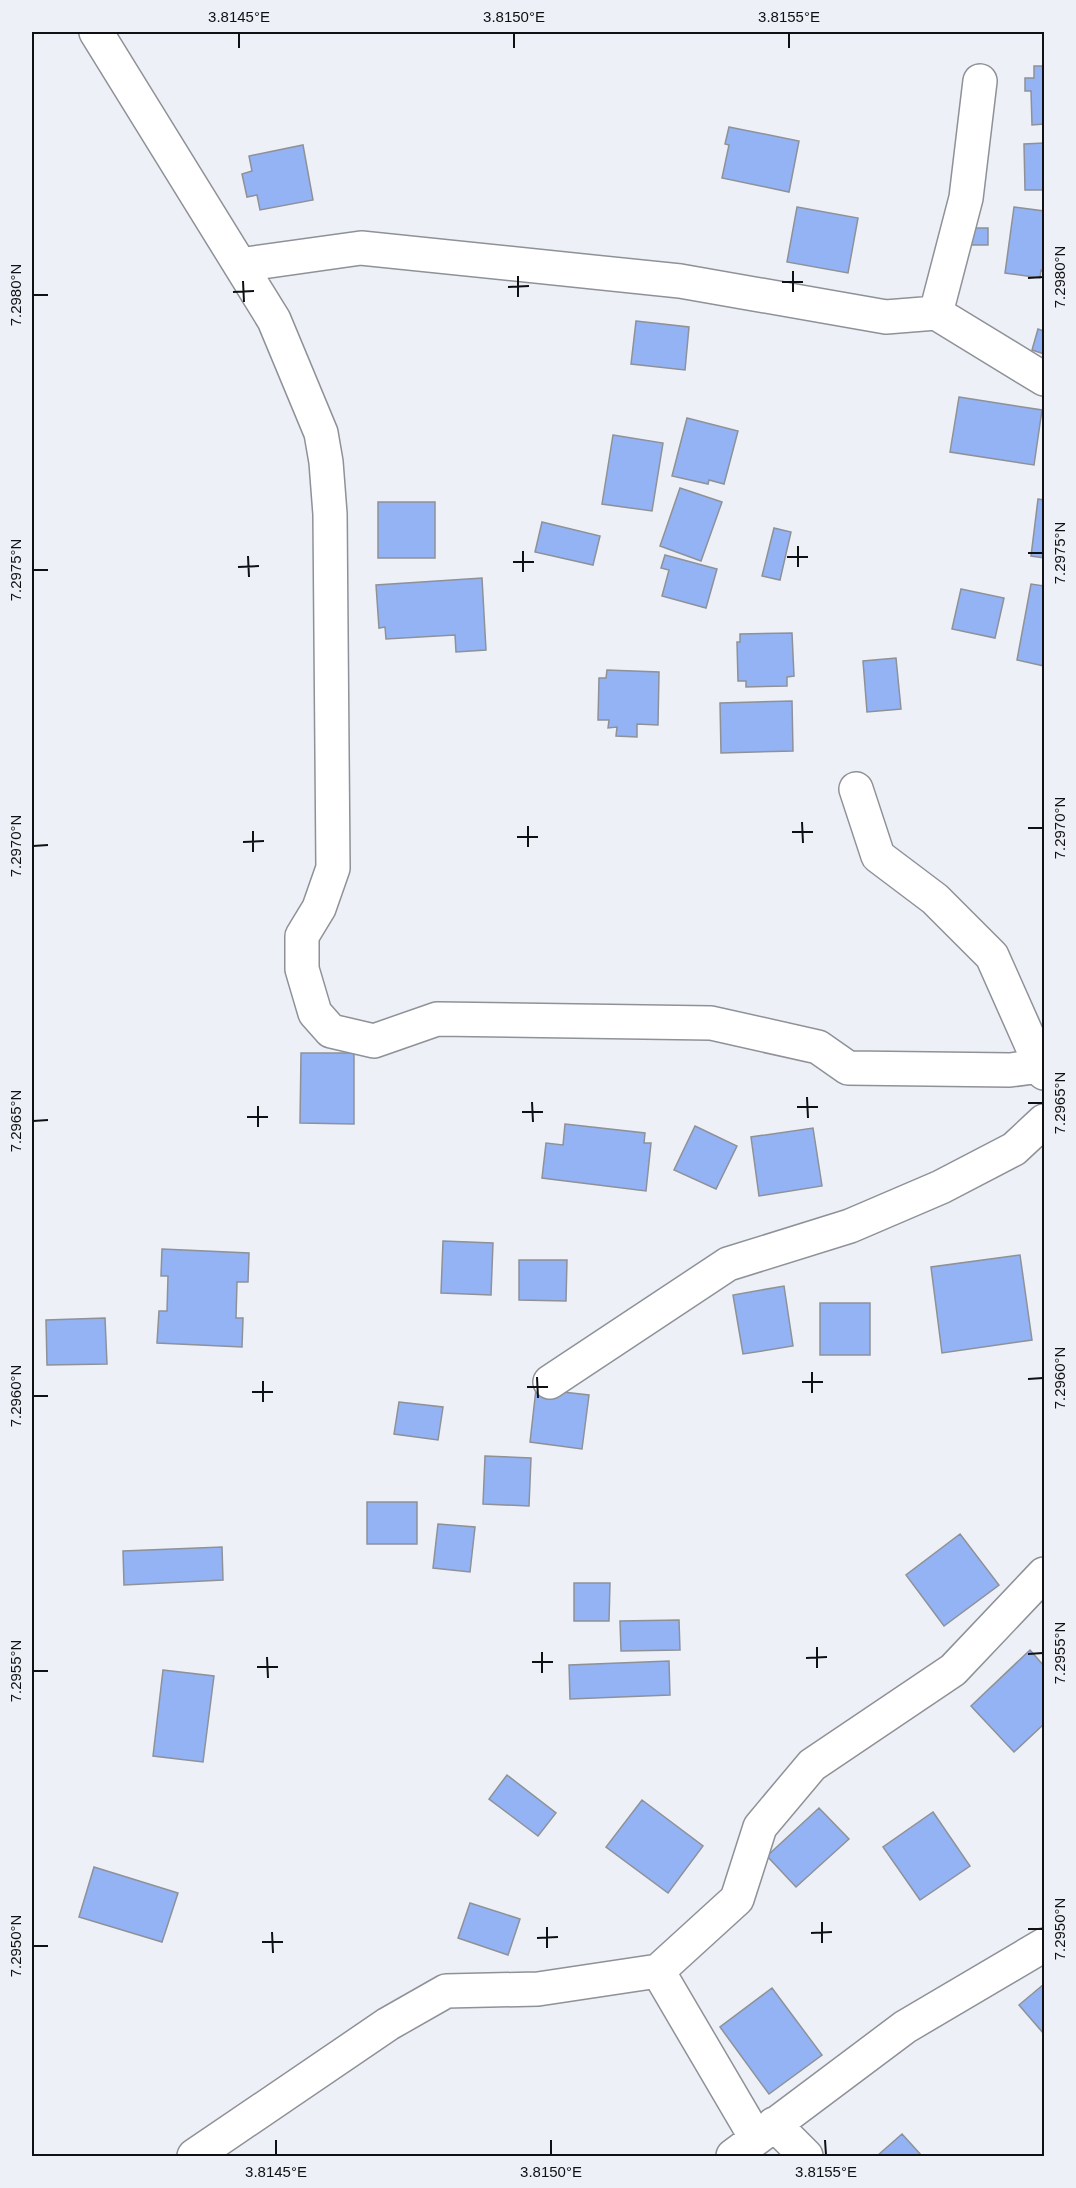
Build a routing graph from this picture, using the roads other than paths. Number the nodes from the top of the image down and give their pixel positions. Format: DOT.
graph roads {
  1 [pos="96,32"];
  2 [pos="980,81"];
  3 [pos="240,265"];
  4 [pos="936,313"];
  5 [pos="1044,379"];
  6 [pos="856,789"];
  7 [pos="1043,1069"];
  8 [pos="1044,1121"];
  9 [pos="550,1382"];
  10 [pos="1044,1574"];
  11 [pos="1044,1945"];
  12 [pos="658,1971"];
  13 [pos="754,2140"];
  14 [pos="194,2157"];
  15 [pos="806,2157"];
  1 -- 3 [label="street"];
  2 -- 4 [label="street"];
  3 -- 4 [label="street"];
  3 -- 7 [label="street"];
  4 -- 5 [label="street"];
  6 -- 7 [label="street"];
  8 -- 9 [label="street"];
  10 -- 12 [label="street"];
  11 -- 13 [label="street"];
  12 -- 13 [label="street"];
  12 -- 14 [label="street"];
  13 -- 15 [label="street"];
}
